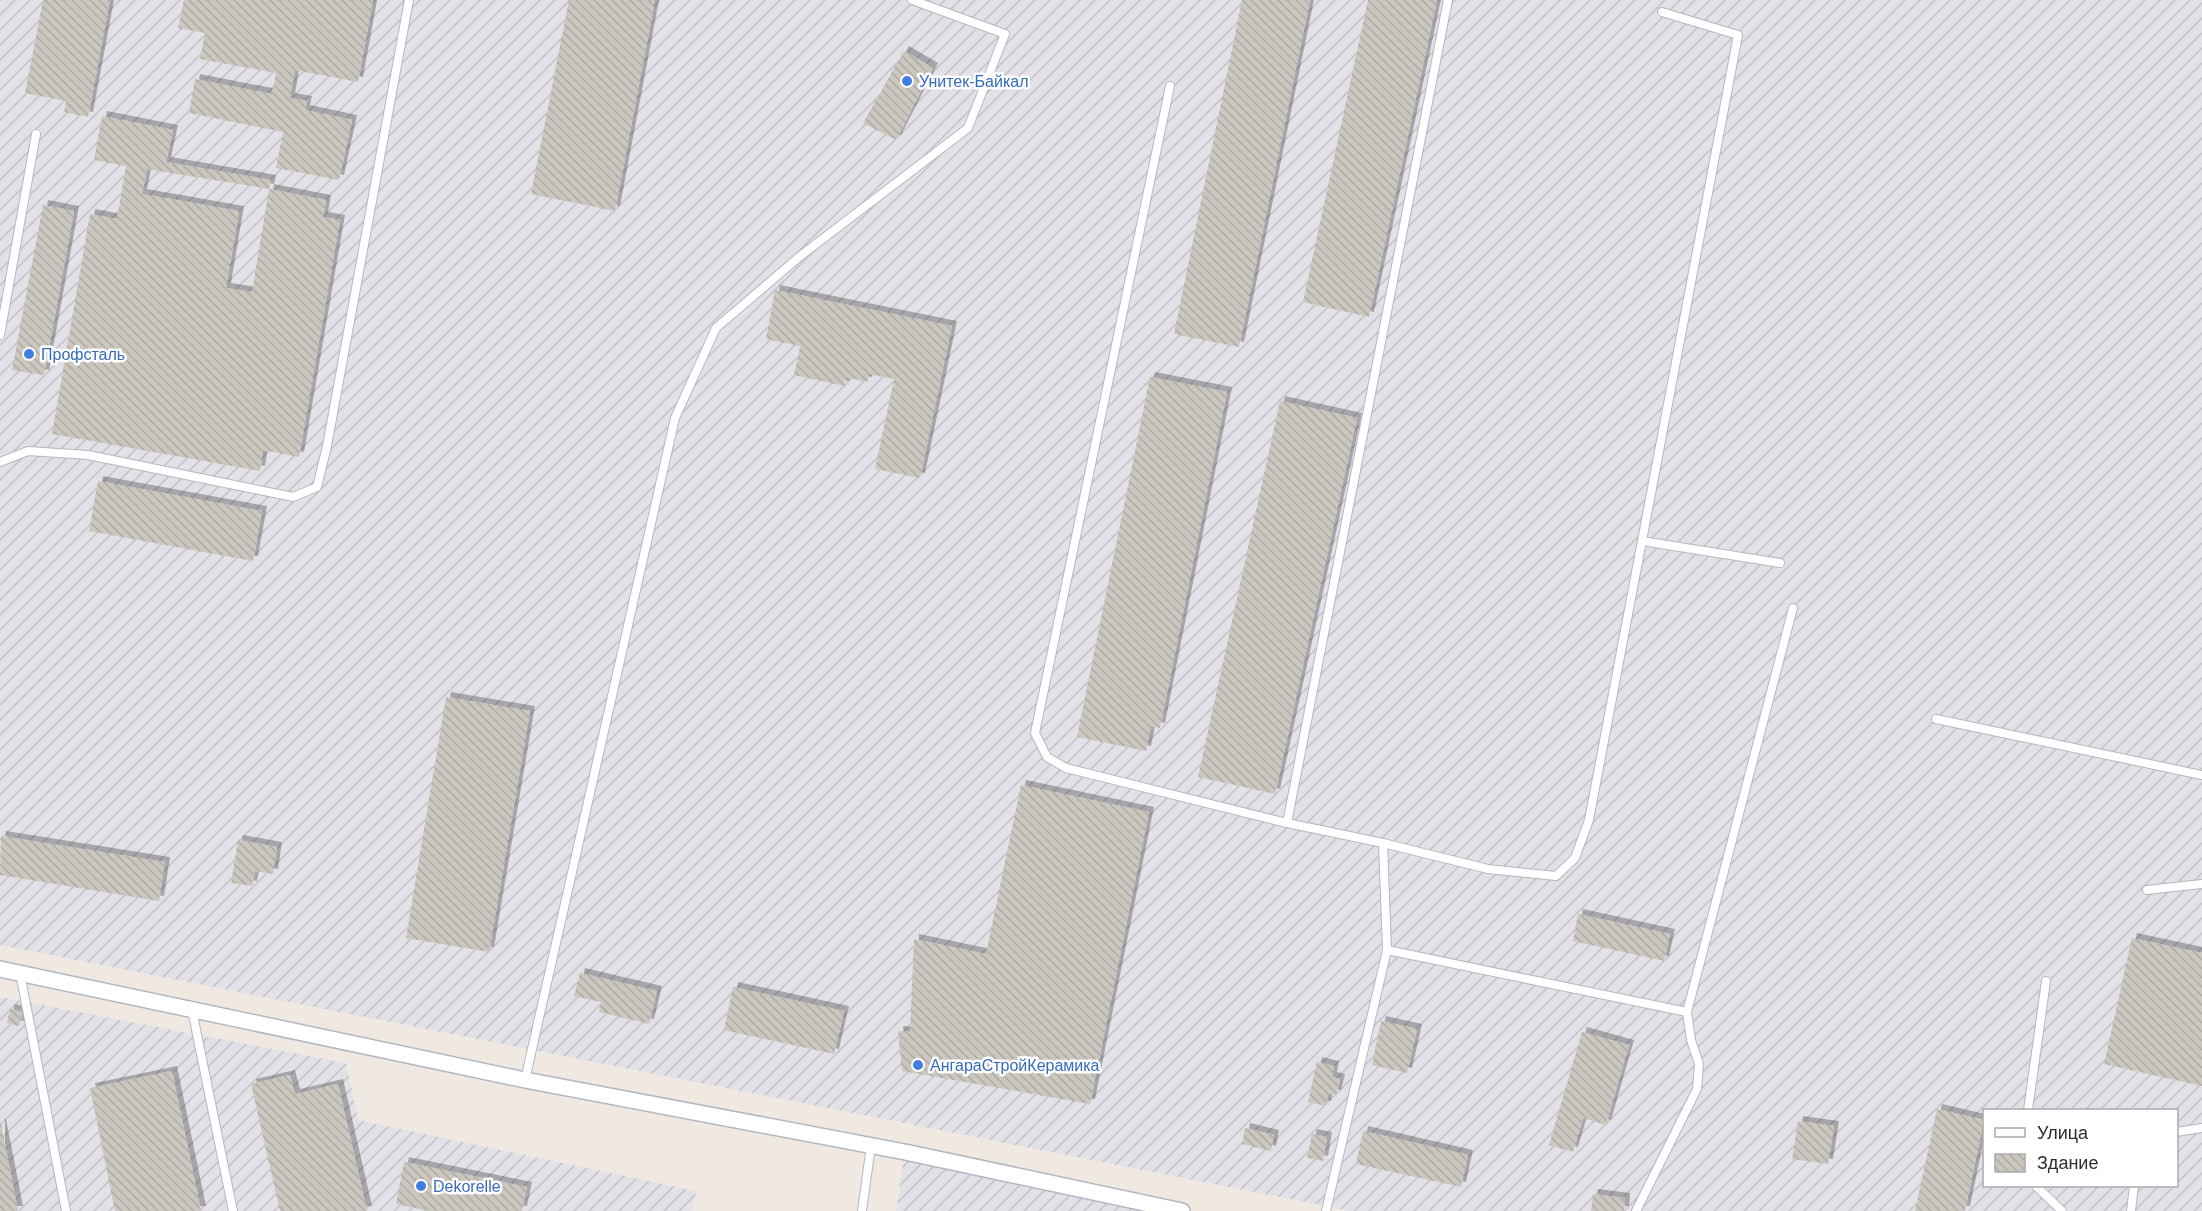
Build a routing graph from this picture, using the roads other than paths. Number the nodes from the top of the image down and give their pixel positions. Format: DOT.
graph roads {
  1 [pos="409,0"];
  2 [pos="912,0"];
  3 [pos="1448,0"];
  4 [pos="1662,12"];
  5 [pos="1170,86"];
  6 [pos="36,134"];
  7 [pos="0,335"];
  8 [pos="0,462"];
  9 [pos="1642,540"];
  10 [pos="1780,563"];
  11 [pos="1793,608"];
  12 [pos="1936,719"];
  13 [pos="2202,775"];
  14 [pos="1287,823"];
  15 [pos="1383,843"];
  16 [pos="2202,884"];
  17 [pos="2147,890"];
  18 [pos="1387,950"];
  19 [pos="0,969"];
  20 [pos="20,974"];
  21 [pos="2046,981"];
  22 [pos="192,1010"];
  23 [pos="1687,1012"];
  24 [pos="525,1080"];
  25 [pos="2028,1109"];
  26 [pos="2202,1128"];
  27 [pos="2178,1131"];
  28 [pos="871,1146"];
  29 [pos="2038,1187"];
  30 [pos="2134,1187"];
  31 [pos="66,1211"];
  32 [pos="233,1211"];
  33 [pos="862,1211"];
  34 [pos="1182,1211"];
  35 [pos="1326,1211"];
  36 [pos="1636,1211"];
  37 [pos="2062,1211"];
  38 [pos="2131,1211"];
  1 -- 8 [label="lane"];
  2 -- 24 [label="lane"];
  3 -- 14 [label="lane"];
  4 -- 9 [label="lane"];
  5 -- 14 [label="lane"];
  6 -- 7 [label="lane"];
  9 -- 10 [label="lane"];
  9 -- 15 [label="lane"];
  11 -- 23 [label="lane"];
  12 -- 13 [label="lane"];
  14 -- 15 [label="lane"];
  15 -- 18 [label="lane"];
  16 -- 17 [label="lane"];
  18 -- 23 [label="lane"];
  18 -- 35 [label="lane"];
  19 -- 20 [label="street"];
  20 -- 22 [label="street"];
  20 -- 31 [label="lane"];
  21 -- 25 [label="lane"];
  22 -- 24 [label="street"];
  22 -- 32 [label="lane"];
  23 -- 36 [label="lane"];
  24 -- 28 [label="street"];
  26 -- 27 [label="lane"];
  28 -- 33 [label="lane"];
  28 -- 34 [label="street"];
  29 -- 37 [label="lane"];
  30 -- 38 [label="lane"];
}
